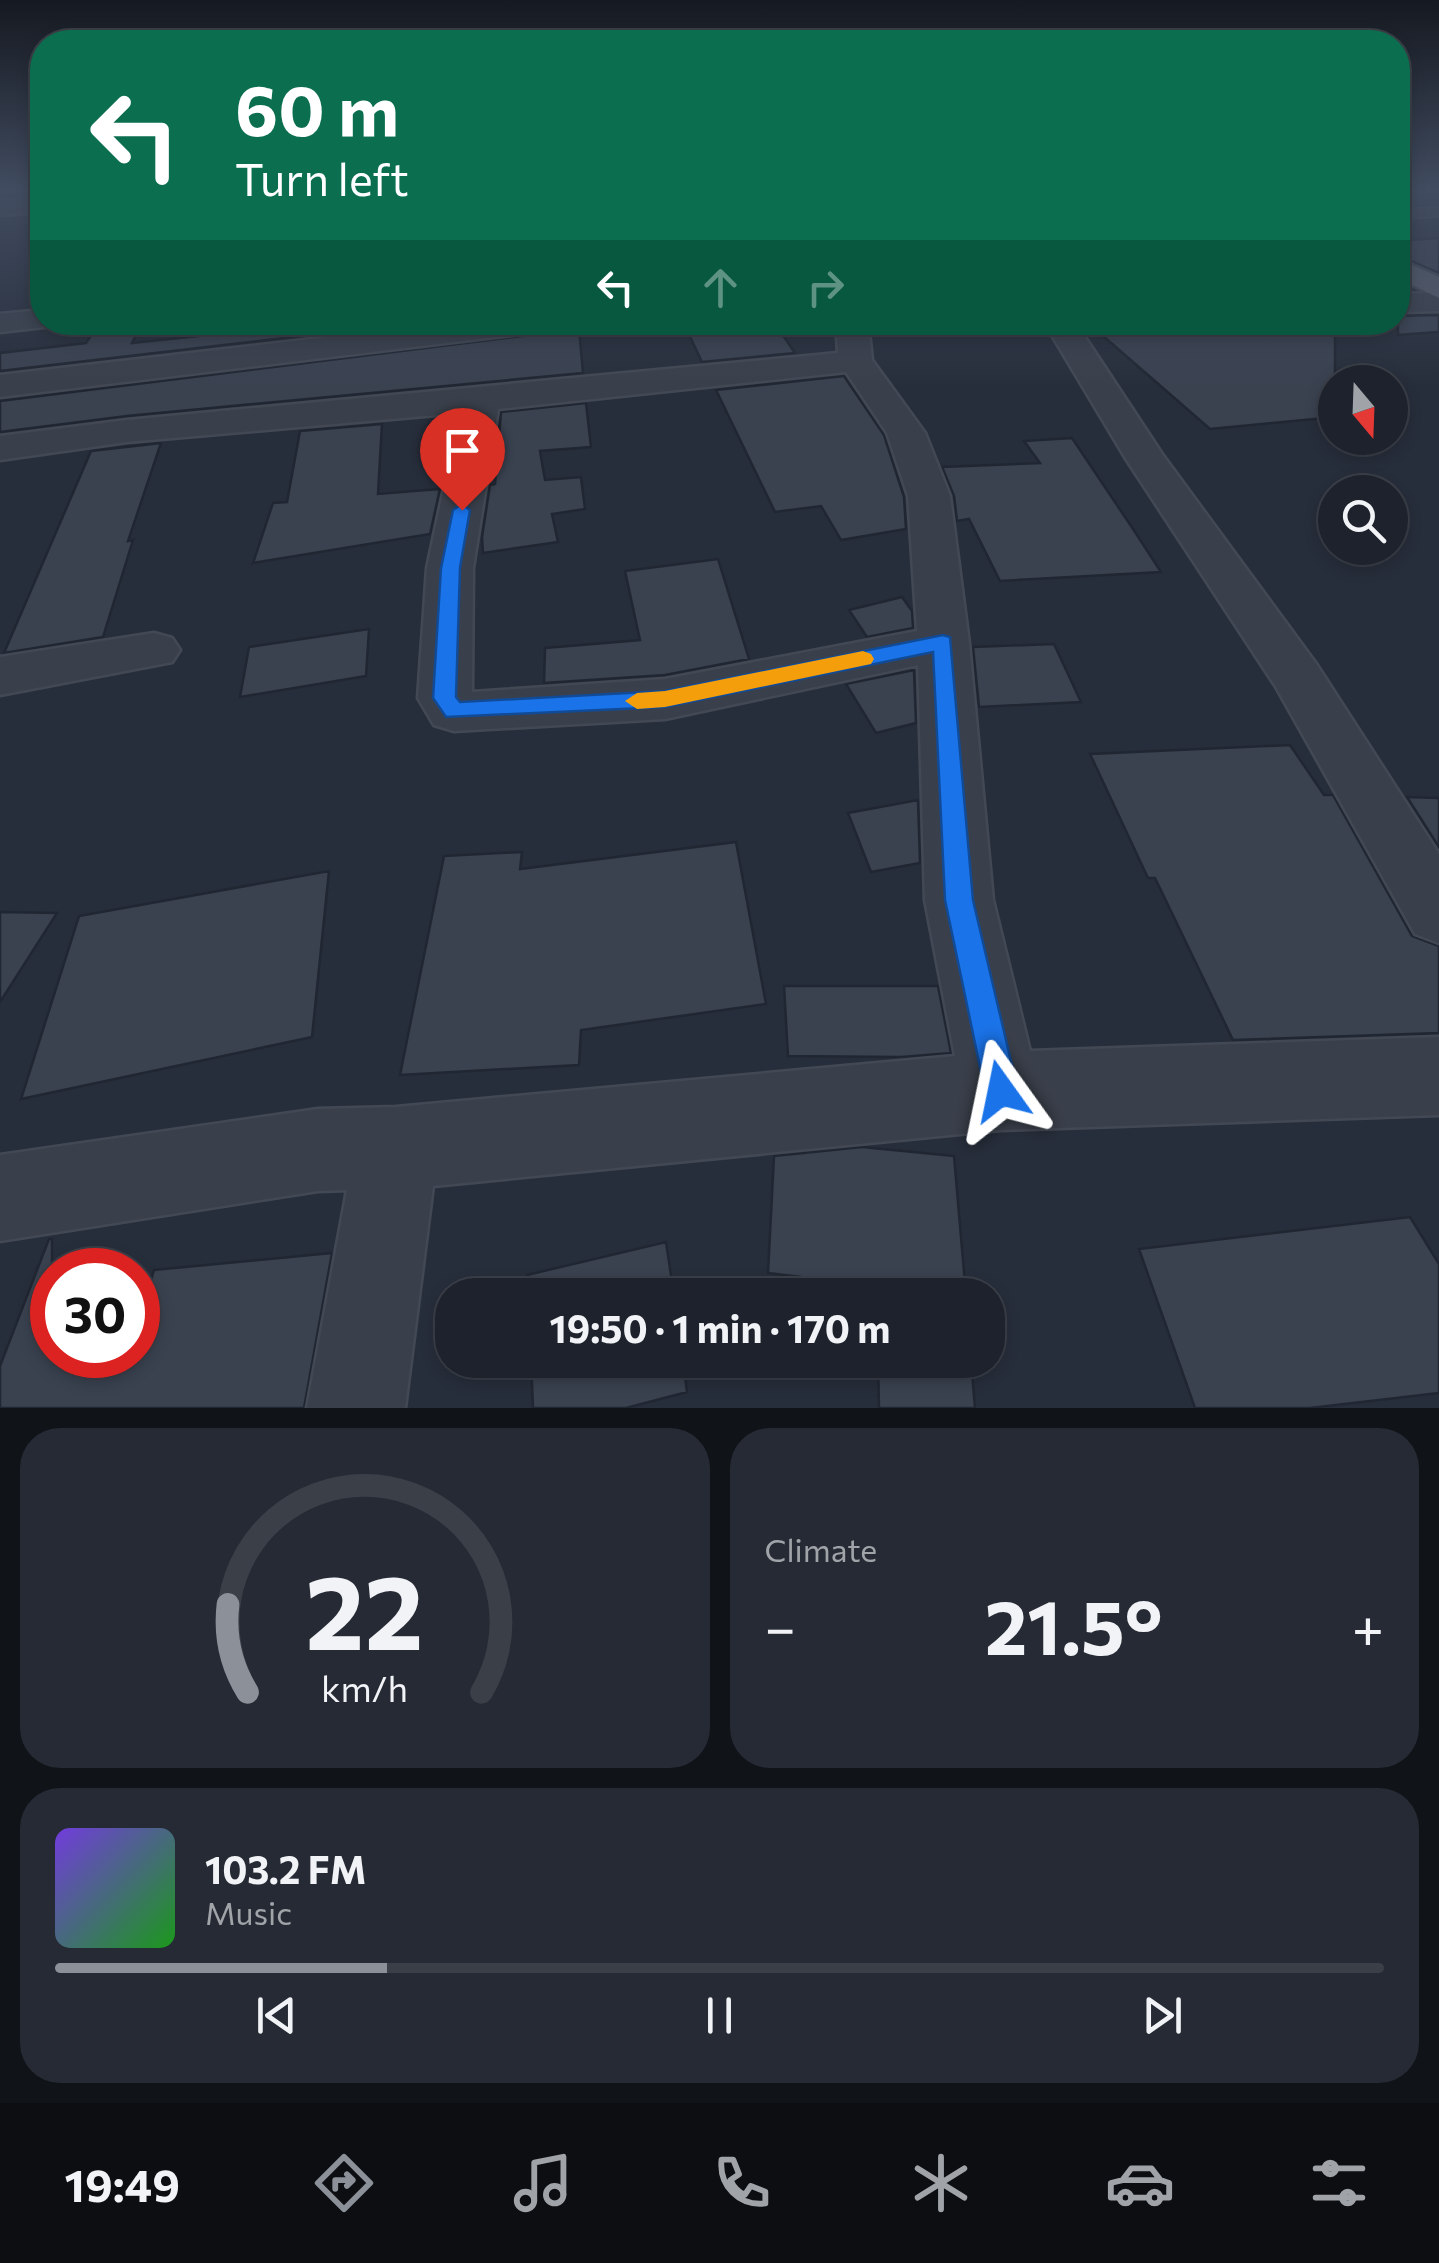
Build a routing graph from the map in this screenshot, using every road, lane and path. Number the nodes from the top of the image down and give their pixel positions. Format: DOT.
graph roads {
  1 [pos="1410,259"];
  2 [pos="1410,273"];
  3 [pos="1438,286"];
  4 [pos="1410,299"];
  5 [pos="30,320"];
  6 [pos="0,324"];
  7 [pos="435,335"];
  8 [pos="1068,335"];
  9 [pos="854,342"];
  10 [pos="0,386"];
  11 [pos="481,400"];
  12 [pos="0,448"];
  13 [pos="943,642"];
  14 [pos="154,650"];
  15 [pos="0,676"];
  16 [pos="1439,913"];
  17 [pos="1439,1076"];
  18 [pos="1001,1091"];
  19 [pos="396,1148"];
  20 [pos="0,1198"];
  21 [pos="356,1408"];
  1 -- 3 [label="main road"];
  2 -- 3 [label="main road"];
  3 -- 4 [label="street"];
  5 -- 6 [label="street"];
  7 -- 10 [label="street"];
  8 -- 16 [label="street"];
  9 -- 11 [label="street"];
  9 -- 13 [label="street"];
  11 -- 12 [label="street"];
  11 -- 13 [label="street"];
  13 -- 18 [label="street"];
  14 -- 15 [label="street"];
  17 -- 18 [label="street"];
  18 -- 19 [label="street"];
  19 -- 20 [label="street"];
  19 -- 21 [label="street"];
}
